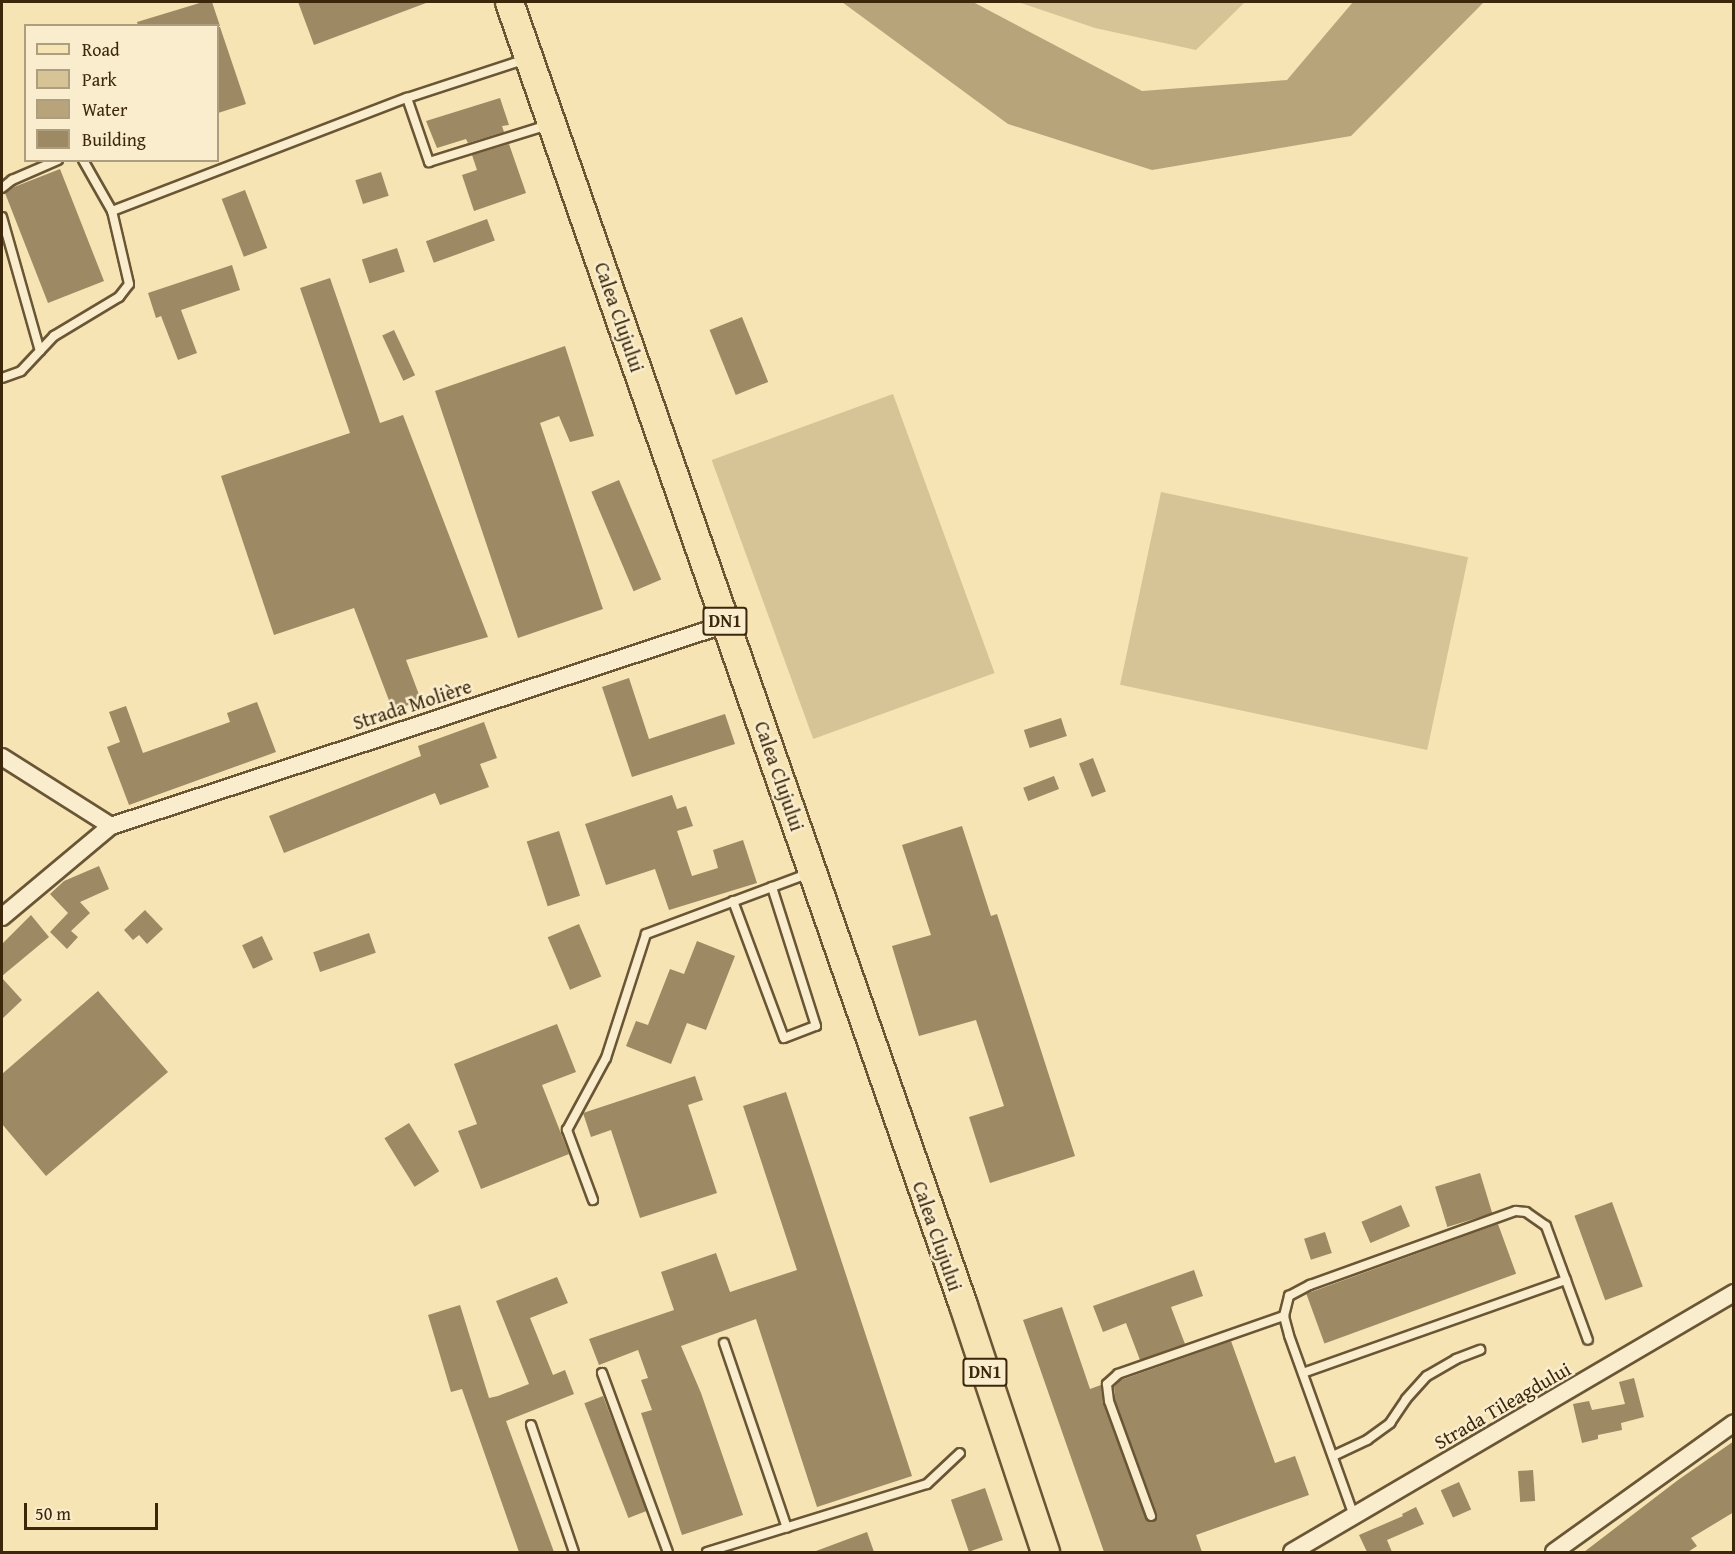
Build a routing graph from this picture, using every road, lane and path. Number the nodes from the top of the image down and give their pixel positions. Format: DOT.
graph roads {
  1 [pos="509,2"];
  2 [pos="529,58"];
  3 [pos="407,98"];
  4 [pos="552,124"];
  5 [pos="53,162"];
  6 [pos="84,162"];
  7 [pos="2,189"];
  8 [pos="112,211"];
  9 [pos="2,217"];
  10 [pos="40,351"];
  11 [pos="2,378"];
  12 [pos="726,624"];
  13 [pos="2,757"];
  14 [pos="111,826"];
  15 [pos="813,872"];
  16 [pos="772,887"];
  17 [pos="733,901"];
  18 [pos="2,918"];
  19 [pos="593,1200"];
  20 [pos="1566,1280"];
  21 [pos="1734,1293"];
  22 [pos="1284,1316"];
  23 [pos="1588,1340"];
  24 [pos="724,1343"];
  25 [pos="1480,1350"];
  26 [pos="602,1373"];
  27 [pos="1303,1373"];
  28 [pos="1734,1423"];
  29 [pos="531,1425"];
  30 [pos="960,1453"];
  31 [pos="1333,1456"];
  32 [pos="1151,1516"];
  33 [pos="1354,1516"];
  34 [pos="787,1528"];
  35 [pos="574,1552"];
  36 [pos="668,1552"];
  37 [pos="707,1552"];
  38 [pos="1045,1552"];
  39 [pos="1293,1552"];
  40 [pos="1554,1552"];
  1 -- 2 [label="main road, Calea Clujului / DN1"];
  2 -- 3 [label="lane"];
  2 -- 4 [label="main road, Calea Clujului / DN1"];
  3 -- 4 [label="lane"];
  3 -- 8 [label="lane"];
  4 -- 12 [label="main road, Calea Clujului / DN1"];
  5 -- 7 [label="lane"];
  6 -- 8 [label="lane"];
  8 -- 10 [label="lane"];
  9 -- 10 [label="lane"];
  10 -- 11 [label="lane"];
  12 -- 14 [label="street, Strada Molière"];
  12 -- 15 [label="main road, Calea Clujului / DN1"];
  13 -- 14 [label="street"];
  14 -- 18 [label="street, Strada Molière"];
  15 -- 16 [label="lane"];
  15 -- 38 [label="main road, Calea Clujului / DN1"];
  16 -- 17 [label="lane"];
  16 -- 17 [label="lane"];
  17 -- 19 [label="lane"];
  20 -- 22 [label="lane"];
  20 -- 23 [label="lane"];
  20 -- 27 [label="lane"];
  21 -- 33 [label="street, Strada Tileagdului"];
  22 -- 27 [label="lane"];
  22 -- 32 [label="lane"];
  24 -- 34 [label="lane"];
  25 -- 31 [label="lane"];
  26 -- 36 [label="lane"];
  27 -- 31 [label="lane"];
  28 -- 40 [label="street"];
  29 -- 35 [label="lane"];
  30 -- 34 [label="lane"];
  31 -- 33 [label="lane"];
  33 -- 39 [label="street, Strada Tileagdului"];
  34 -- 37 [label="lane"];
}
